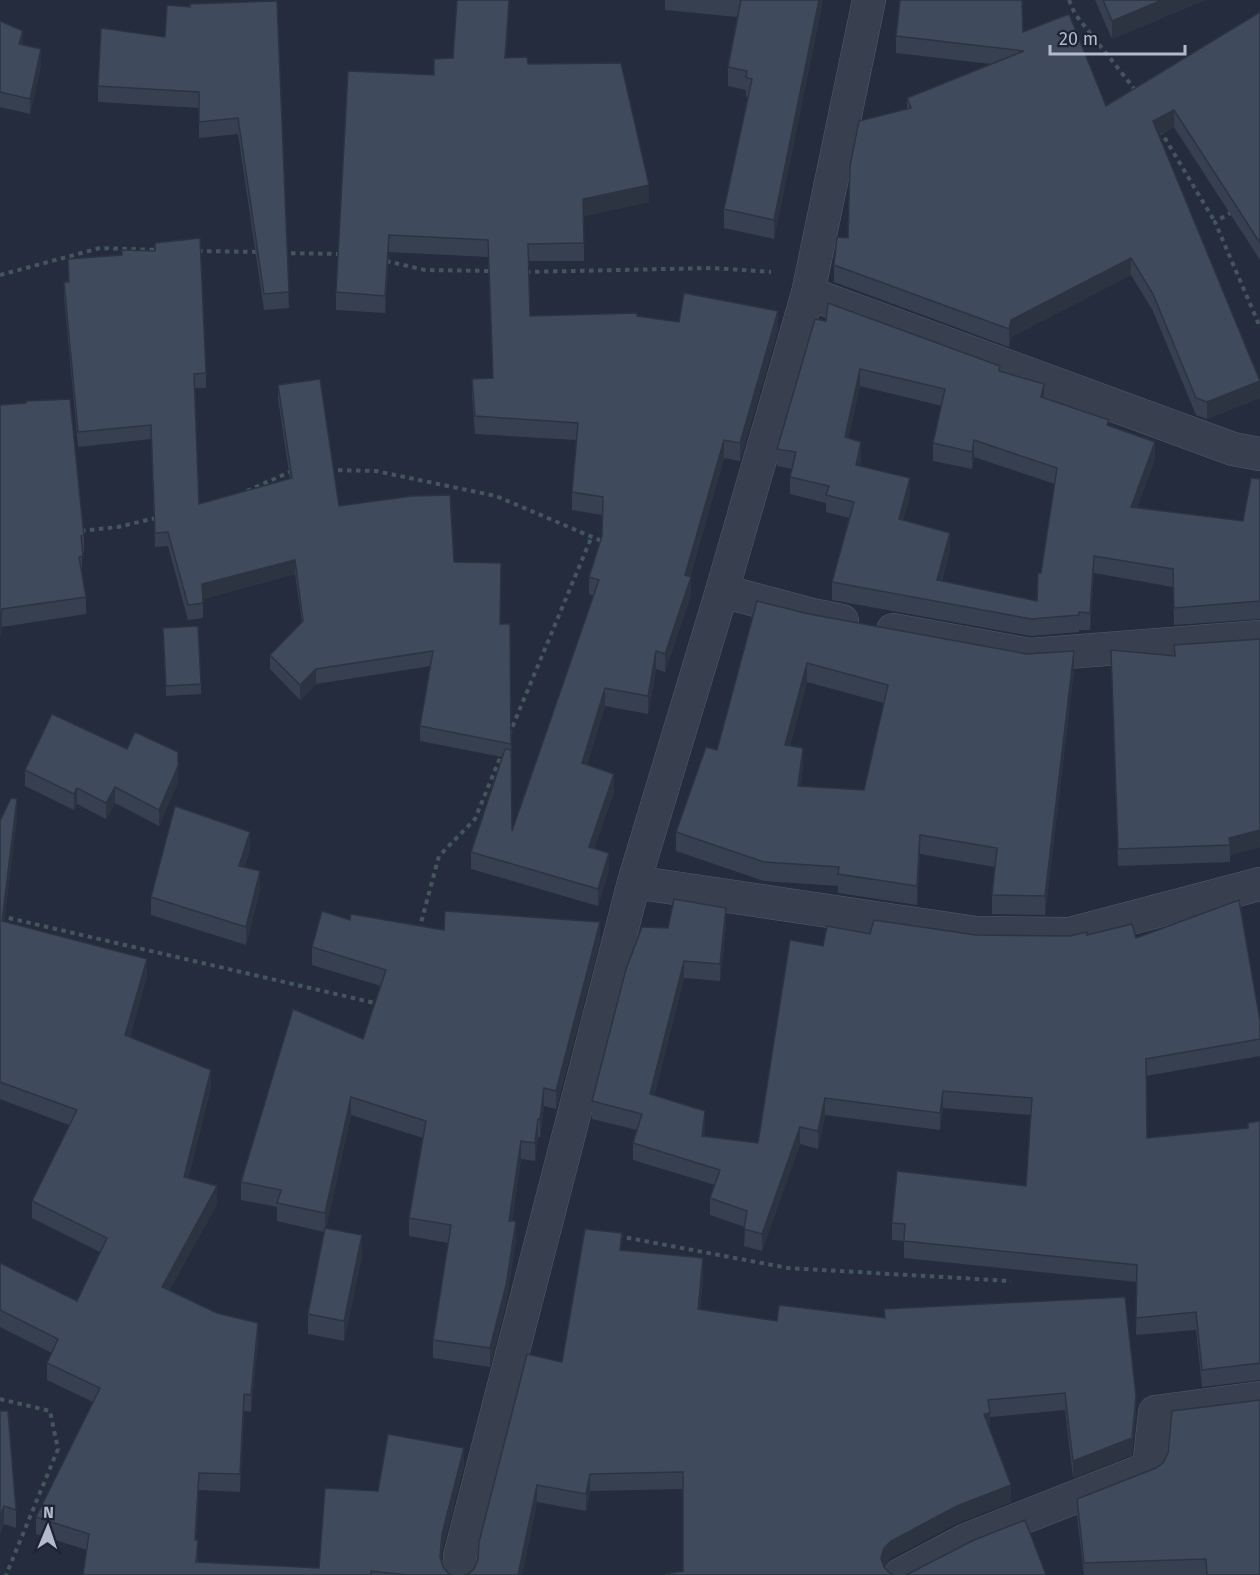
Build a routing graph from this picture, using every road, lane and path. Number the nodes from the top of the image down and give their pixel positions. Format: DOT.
graph roads {
  1 [pos="869,0"];
  2 [pos="1069,0"];
  3 [pos="1138,93"];
  4 [pos="1156,123"];
  5 [pos="1233,212"];
  6 [pos="1215,222"];
  7 [pos="159,250"];
  8 [pos="194,250"];
  9 [pos="263,252"];
  10 [pos="274,252"];
  11 [pos="343,254"];
  12 [pos="385,261"];
  13 [pos="503,271"];
  14 [pos="525,272"];
  15 [pos="0,276"];
  16 [pos="809,286"];
  17 [pos="1260,327"];
  18 [pos="1260,454"];
  19 [pos="296,470"];
  20 [pos="319,470"];
  21 [pos="241,494"];
  22 [pos="163,516"];
  23 [pos="71,532"];
  24 [pos="592,537"];
  25 [pos="613,547"];
  26 [pos="722,591"];
  27 [pos="1260,637"];
  28 [pos="634,882"];
  29 [pos="1260,884"];
  30 [pos="0,916"];
  31 [pos="419,931"];
  32 [pos="387,997"];
  33 [pos="615,1236"];
  34 [pos="1011,1281"];
  35 [pos="1260,1398"];
  36 [pos="0,1399"];
  37 [pos="6,1575"];
  38 [pos="459,1575"];
  39 [pos="900,1575"];
  1 -- 16 [label="street"];
  2 -- 3 [label="path"];
  4 -- 6 [label="path"];
  5 -- 6 [label="path"];
  6 -- 17 [label="path"];
  7 -- 15 [label="path"];
  8 -- 9 [label="path"];
  10 -- 11 [label="path"];
  12 -- 13 [label="path"];
  14 -- 16 [label="path"];
  16 -- 18 [label="street"];
  16 -- 26 [label="street"];
  19 -- 21 [label="path"];
  20 -- 24 [label="path"];
  22 -- 23 [label="path"];
  24 -- 25 [label="path"];
  24 -- 31 [label="path"];
  26 -- 27 [label="street"];
  26 -- 28 [label="street"];
  28 -- 29 [label="street"];
  28 -- 38 [label="street"];
  30 -- 32 [label="path"];
  33 -- 34 [label="path"];
  35 -- 39 [label="street"];
  36 -- 37 [label="path"];
}
